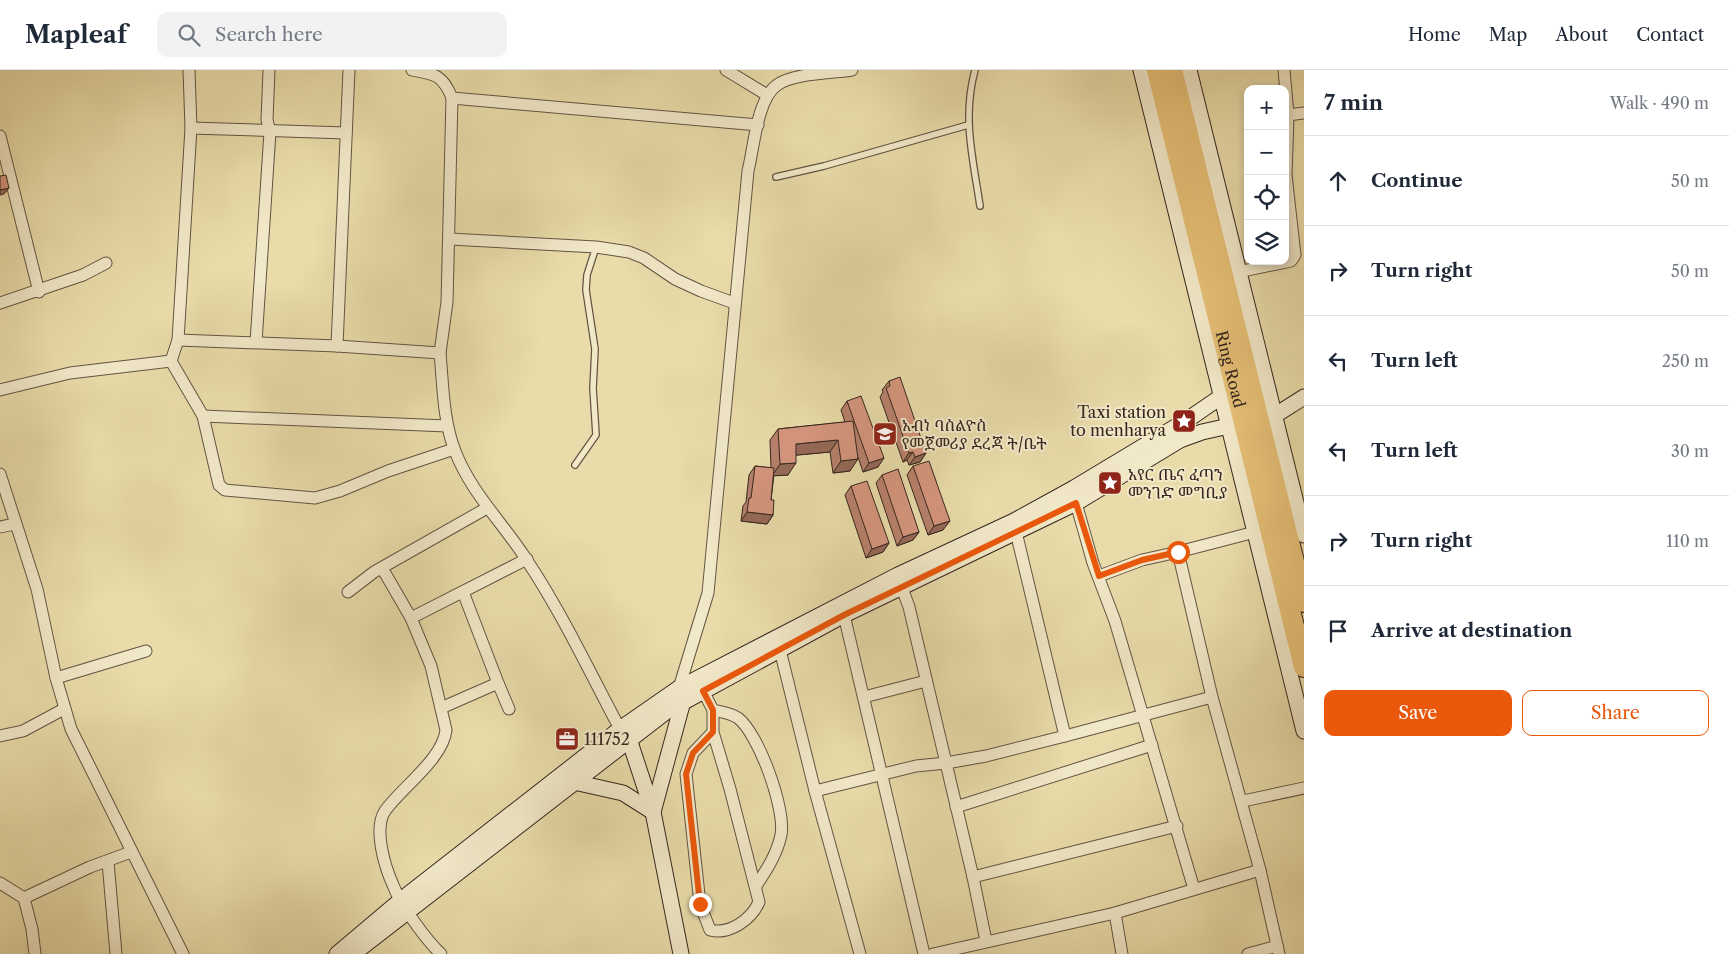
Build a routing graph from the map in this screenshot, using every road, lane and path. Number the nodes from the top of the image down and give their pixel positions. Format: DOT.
graph roads {
  1 [pos="189,70"];
  2 [pos="269,70"];
  3 [pos="348,70"];
  4 [pos="412,70"];
  5 [pos="726,70"];
  6 [pos="852,70"];
  7 [pos="975,70"];
  8 [pos="1141,70"];
  9 [pos="1157,70"];
  10 [pos="1172,70"];
  11 [pos="1189,70"];
  12 [pos="1284,70"];
  13 [pos="1285,85"];
  14 [pos="767,95"];
  15 [pos="452,98"];
  16 [pos="1304,113"];
  17 [pos="1289,115"];
  18 [pos="758,125"];
  19 [pos="968,125"];
  20 [pos="191,128"];
  21 [pos="1288,130"];
  22 [pos="270,132"];
  23 [pos="346,133"];
  24 [pos="0,136"];
  25 [pos="776,178"];
  26 [pos="980,206"];
  27 [pos="450,239"];
  28 [pos="596,247"];
  29 [pos="106,264"];
  30 [pos="1238,272"];
  31 [pos="39,292"];
  32 [pos="0,303"];
  33 [pos="734,303"];
  34 [pos="178,340"];
  35 [pos="256,342"];
  36 [pos="337,346"];
  37 [pos="440,353"];
  38 [pos="171,362"];
  39 [pos="0,390"];
  40 [pos="1222,396"];
  41 [pos="1304,397"];
  42 [pos="203,416"];
  43 [pos="1274,416"];
  44 [pos="447,426"];
  45 [pos="1229,426"];
  46 [pos="454,449"];
  47 [pos="575,465"];
  48 [pos="0,474"];
  49 [pos="1076,503"];
  50 [pos="487,508"];
  51 [pos="15,524"];
  52 [pos="0,527"];
  53 [pos="1016,532"];
  54 [pos="1255,532"];
  55 [pos="1304,535"];
  56 [pos="1178,552"];
  57 [pos="527,559"];
  58 [pos="382,568"];
  59 [pos="1099,576"];
  60 [pos="900,581"];
  61 [pos="348,592"];
  62 [pos="463,592"];
  63 [pos="1304,602"];
  64 [pos="844,615"];
  65 [pos="412,618"];
  66 [pos="780,650"];
  67 [pos="146,651"];
  68 [pos="1304,667"];
  69 [pos="56,678"];
  70 [pos="926,681"];
  71 [pos="498,683"];
  72 [pos="703,691"];
  73 [pos="681,694"];
  74 [pos="864,697"];
  75 [pos="1212,697"];
  76 [pos="441,708"];
  77 [pos="64,709"];
  78 [pos="509,709"];
  79 [pos="713,710"];
  80 [pos="1143,714"];
  81 [pos="1304,731"];
  82 [pos="713,732"];
  83 [pos="625,734"];
  84 [pos="0,736"];
  85 [pos="1065,736"];
  86 [pos="1152,745"];
  87 [pos="946,763"];
  88 [pos="883,773"];
  89 [pos="574,782"];
  90 [pos="1304,788"];
  91 [pos="815,791"];
  92 [pos="1243,801"];
  93 [pos="956,807"];
  94 [pos="653,812"];
  95 [pos="1177,826"];
  96 [pos="131,852"];
  97 [pos="108,862"];
  98 [pos="1260,870"];
  99 [pos="973,877"];
  100 [pos="0,884"];
  101 [pos="756,886"];
  102 [pos="1194,889"];
  103 [pos="24,898"];
  104 [pos="404,905"];
  105 [pos="1115,913"];
  106 [pos="986,941"];
  107 [pos="1278,950"];
  108 [pos="955,951"];
  109 [pos="35,954"];
  110 [pos="116,954"];
  111 [pos="183,954"];
  112 [pos="337,954"];
  113 [pos="353,954"];
  114 [pos="441,954"];
  115 [pos="681,954"];
  116 [pos="860,954"];
  117 [pos="924,954"];
  118 [pos="933,954"];
  119 [pos="1122,954"];
  120 [pos="1248,954"];
  1 -- 20 [label="street"];
  2 -- 22 [label="street"];
  3 -- 23 [label="street"];
  4 -- 15 [label="street"];
  5 -- 14 [label="street"];
  6 -- 14 [label="street"];
  7 -- 19 [label="lane"];
  8 -- 40 [label="street"];
  9 -- 68 [label="highway, Ring Road"];
  10 -- 63 [label="highway, Ring Road"];
  11 -- 30 [label="street"];
  12 -- 13 [label="street"];
  14 -- 18 [label="street"];
  15 -- 18 [label="street"];
  15 -- 27 [label="street"];
  16 -- 17 [label="street"];
  18 -- 33 [label="street"];
  19 -- 25 [label="lane"];
  19 -- 26 [label="lane"];
  20 -- 22 [label="street"];
  20 -- 34 [label="street"];
  21 -- 30 [label="street"];
  22 -- 23 [label="street"];
  22 -- 35 [label="street"];
  23 -- 36 [label="street"];
  24 -- 31 [label="street"];
  27 -- 28 [label="street"];
  27 -- 37 [label="street"];
  28 -- 33 [label="street"];
  28 -- 47 [label="lane"];
  29 -- 31 [label="street"];
  30 -- 43 [label="street"];
  31 -- 32 [label="street"];
  33 -- 73 [label="street"];
  34 -- 35 [label="street"];
  34 -- 38 [label="street"];
  35 -- 36 [label="street"];
  36 -- 37 [label="street"];
  37 -- 44 [label="street"];
  38 -- 39 [label="street"];
  38 -- 42 [label="street"];
  40 -- 45 [label="street"];
  40 -- 60 [label="street"];
  41 -- 43 [label="street"];
  42 -- 44 [label="street"];
  42 -- 46 [label="street"];
  43 -- 55 [label="street"];
  44 -- 46 [label="street"];
  45 -- 49 [label="street"];
  45 -- 54 [label="street"];
  46 -- 50 [label="street"];
  48 -- 51 [label="street"];
  49 -- 53 [label="street"];
  49 -- 59 [label="street"];
  50 -- 57 [label="street"];
  50 -- 58 [label="street"];
  51 -- 52 [label="street"];
  51 -- 69 [label="street"];
  53 -- 60 [label="street"];
  53 -- 85 [label="street"];
  54 -- 56 [label="street"];
  54 -- 81 [label="street"];
  56 -- 59 [label="street"];
  56 -- 75 [label="street"];
  57 -- 62 [label="street"];
  57 -- 83 [label="street"];
  58 -- 61 [label="street"];
  58 -- 65 [label="street"];
  59 -- 80 [label="street"];
  60 -- 64 [label="street"];
  60 -- 70 [label="street"];
  60 -- 73 [label="street"];
  62 -- 65 [label="street"];
  62 -- 71 [label="street"];
  64 -- 66 [label="street"];
  64 -- 74 [label="street"];
  65 -- 76 [label="street"];
  66 -- 72 [label="street"];
  66 -- 91 [label="street"];
  67 -- 69 [label="street"];
  69 -- 77 [label="street"];
  70 -- 74 [label="street"];
  70 -- 87 [label="street"];
  71 -- 76 [label="street"];
  71 -- 78 [label="street"];
  72 -- 73 [label="street"];
  72 -- 79 [label="street"];
  73 -- 83 [label="street"];
  73 -- 94 [label="street"];
  74 -- 88 [label="street"];
  75 -- 80 [label="street"];
  75 -- 92 [label="street"];
  76 -- 104 [label="street"];
  77 -- 84 [label="street"];
  77 -- 96 [label="street"];
  79 -- 82 [label="street"];
  79 -- 101 [label="street"];
  80 -- 85 [label="street"];
  80 -- 86 [label="street"];
  82 -- 101 [label="street"];
  82 -- 101 [label="street"];
  83 -- 89 [label="street"];
  83 -- 94 [label="street"];
  83 -- 104 [label="street"];
  85 -- 87 [label="street"];
  86 -- 93 [label="street"];
  86 -- 95 [label="street"];
  87 -- 88 [label="street"];
  87 -- 93 [label="street"];
  88 -- 91 [label="street"];
  88 -- 117 [label="street"];
  89 -- 94 [label="street"];
  89 -- 104 [label="street"];
  90 -- 92 [label="street"];
  91 -- 116 [label="street"];
  92 -- 98 [label="street"];
  93 -- 99 [label="street"];
  94 -- 115 [label="street"];
  95 -- 99 [label="street"];
  95 -- 102 [label="street"];
  96 -- 97 [label="street"];
  96 -- 111 [label="street"];
  97 -- 103 [label="street"];
  97 -- 110 [label="street"];
  98 -- 102 [label="street"];
  98 -- 107 [label="street"];
  99 -- 106 [label="street"];
  100 -- 103 [label="street"];
  102 -- 105 [label="street"];
  103 -- 109 [label="street"];
  104 -- 112 [label="street"];
  104 -- 113 [label="street"];
  104 -- 114 [label="street"];
  105 -- 106 [label="street"];
  105 -- 119 [label="street"];
  106 -- 108 [label="street"];
  107 -- 120 [label="street"];
  108 -- 118 [label="street"];
}
